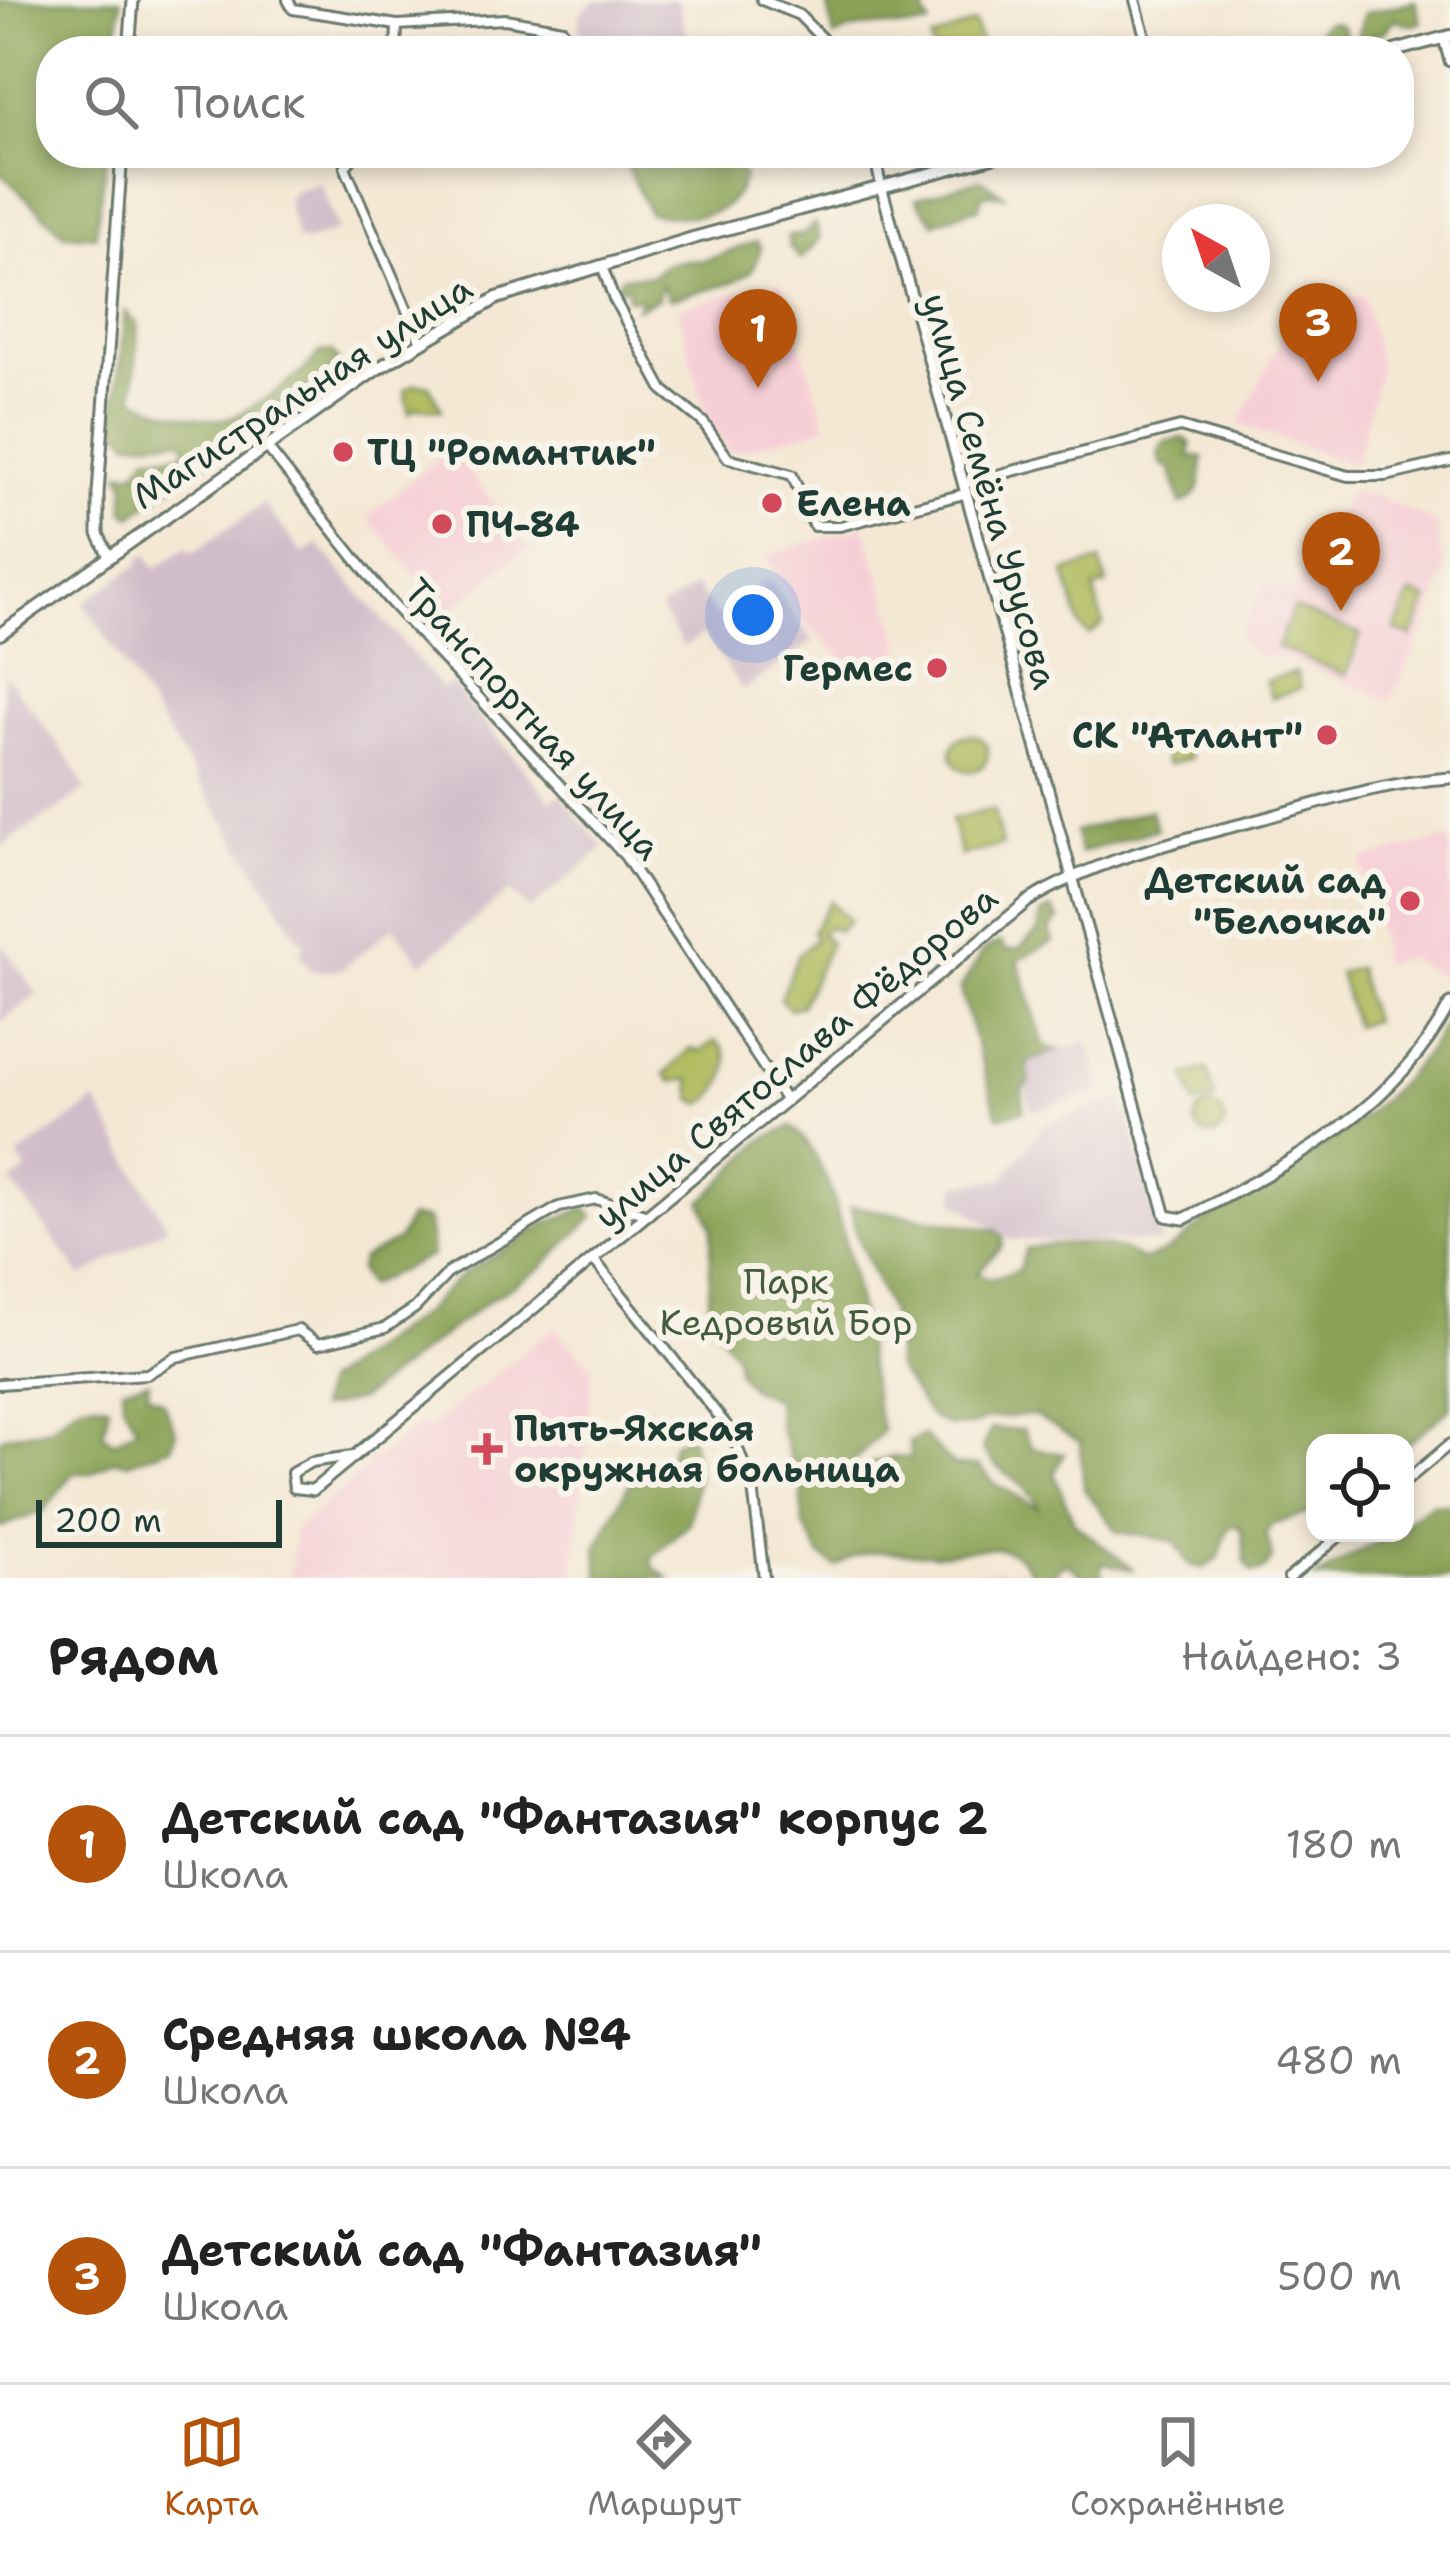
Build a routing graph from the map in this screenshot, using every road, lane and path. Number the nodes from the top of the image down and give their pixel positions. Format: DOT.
graph roads {
  1 [pos="133,0"];
  2 [pos="289,0"];
  3 [pos="762,0"];
  4 [pos="1135,0"];
  5 [pos="397,25"];
  6 [pos="562,29"];
  7 [pos="131,36"];
  8 [pos="397,36"];
  9 [pos="819,36"];
  10 [pos="1145,36"];
  11 [pos="1447,37"];
  12 [pos="1414,46"];
  13 [pos="1450,61"];
  14 [pos="121,168"];
  15 [pos="345,168"];
  16 [pos="877,168"];
  17 [pos="949,168"];
  18 [pos="880,186"];
  19 [pos="602,265"];
  20 [pos="420,340"];
  21 [pos="266,446"];
  22 [pos="1450,460"];
  23 [pos="963,489"];
  24 [pos="109,556"];
  25 [pos="0,634"];
  26 [pos="1450,778"];
  27 [pos="1069,878"];
  28 [pos="1450,1004"];
  29 [pos="784,1098"];
  30 [pos="649,1216"];
  31 [pos="594,1260"];
  32 [pos="0,1384"];
  33 [pos="1450,1444"];
  34 [pos="353,1456"];
  35 [pos="1414,1474"];
  36 [pos="314,1490"];
  37 [pos="1332,1542"];
  38 [pos="764,1578"];
  39 [pos="1289,1578"];
  1 -- 7 [label="street"];
  2 -- 5 [label="street"];
  3 -- 9 [label="street"];
  4 -- 10 [label="street"];
  5 -- 6 [label="street"];
  5 -- 8 [label="street"];
  11 -- 12 [label="main road"];
  11 -- 13 [label="street"];
  14 -- 24 [label="street"];
  15 -- 20 [label="street"];
  16 -- 18 [label="street"];
  17 -- 18 [label="main road, Магистральная улица"];
  18 -- 19 [label="main road, Магистральная улица"];
  18 -- 23 [label="street, улица Семёна Урусова"];
  19 -- 20 [label="main road, Магистральная улица"];
  19 -- 23 [label="street"];
  20 -- 21 [label="main road, Магистральная улица"];
  21 -- 24 [label="main road, Магистральная улица"];
  21 -- 29 [label="street, Транспортная улица"];
  22 -- 23 [label="street"];
  23 -- 27 [label="street, улица Семёна Урусова"];
  24 -- 25 [label="main road, Магистральная улица"];
  26 -- 27 [label="street, улица Святослава Фёдорова"];
  27 -- 28 [label="street, улица Семёна Урусова"];
  27 -- 29 [label="street, улица Святослава Фёдорова"];
  29 -- 30 [label="street, улица Святослава Фёдорова"];
  30 -- 31 [label="street, улица Святослава Фёдорова"];
  30 -- 32 [label="street"];
  31 -- 34 [label="street, улица Святослава Фёдорова"];
  31 -- 38 [label="street"];
  33 -- 35 [label="street"];
  34 -- 36 [label="street, улица Святослава Фёдорова"];
  34 -- 36 [label="street"];
  37 -- 39 [label="street"];
}
